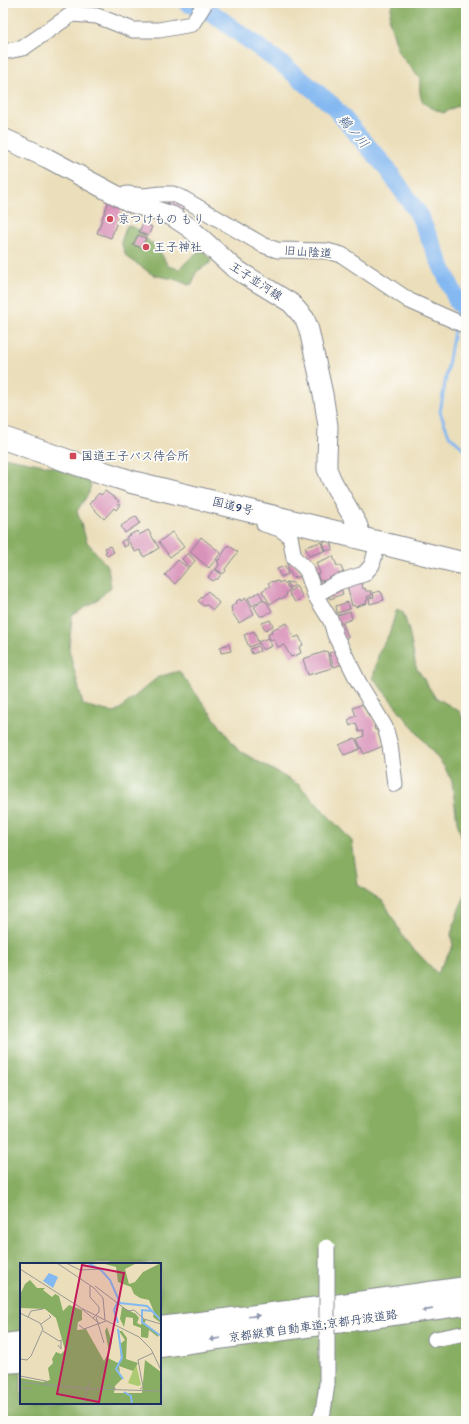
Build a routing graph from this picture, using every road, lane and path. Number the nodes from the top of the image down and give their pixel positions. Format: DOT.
graph roads {
  1 [pos="205,3"];
  2 [pos="3,52"];
  3 [pos="3,138"];
  4 [pos="121,198"];
  5 [pos="465,326"];
  6 [pos="3,438"];
  7 [pos="253,511"];
  8 [pos="370,540"];
  9 [pos="466,564"];
  10 [pos="315,595"];
  11 [pos="395,784"];
  12 [pos="327,1247"];
  13 [pos="466,1288"];
  14 [pos="466,1304"];
  15 [pos="161,1328"];
  16 [pos="466,1334"];
  17 [pos="435,1339"];
  18 [pos="20,1344"];
  19 [pos="3,1345"];
  20 [pos="161,1346"];
  21 [pos="20,1361"];
  22 [pos="3,1362"];
  23 [pos="319,1421"];
  1 -- 2 [label="street"];
  3 -- 4 [label="main road, 王子並河線"];
  4 -- 5 [label="street, 旧山陰道"];
  4 -- 8 [label="main road, 王子並河線"];
  6 -- 7 [label="highway, 国道9号"];
  7 -- 8 [label="highway, 国道9号"];
  7 -- 10 [label="street"];
  8 -- 9 [label="highway, 国道9号"];
  8 -- 10 [label="street"];
  10 -- 11 [label="street"];
  12 -- 23 [label="street, bridge"];
  15 -- 13 [label="highway, 京都縦貫自動車道;京都丹波道路, one-way"];
  14 -- 20 [label="highway, 京都縦貫自動車道;京都丹波道路, one-way"];
  16 -- 17 [label="street"];
  18 -- 19 [label="highway"];
  21 -- 22 [label="highway"];
}
